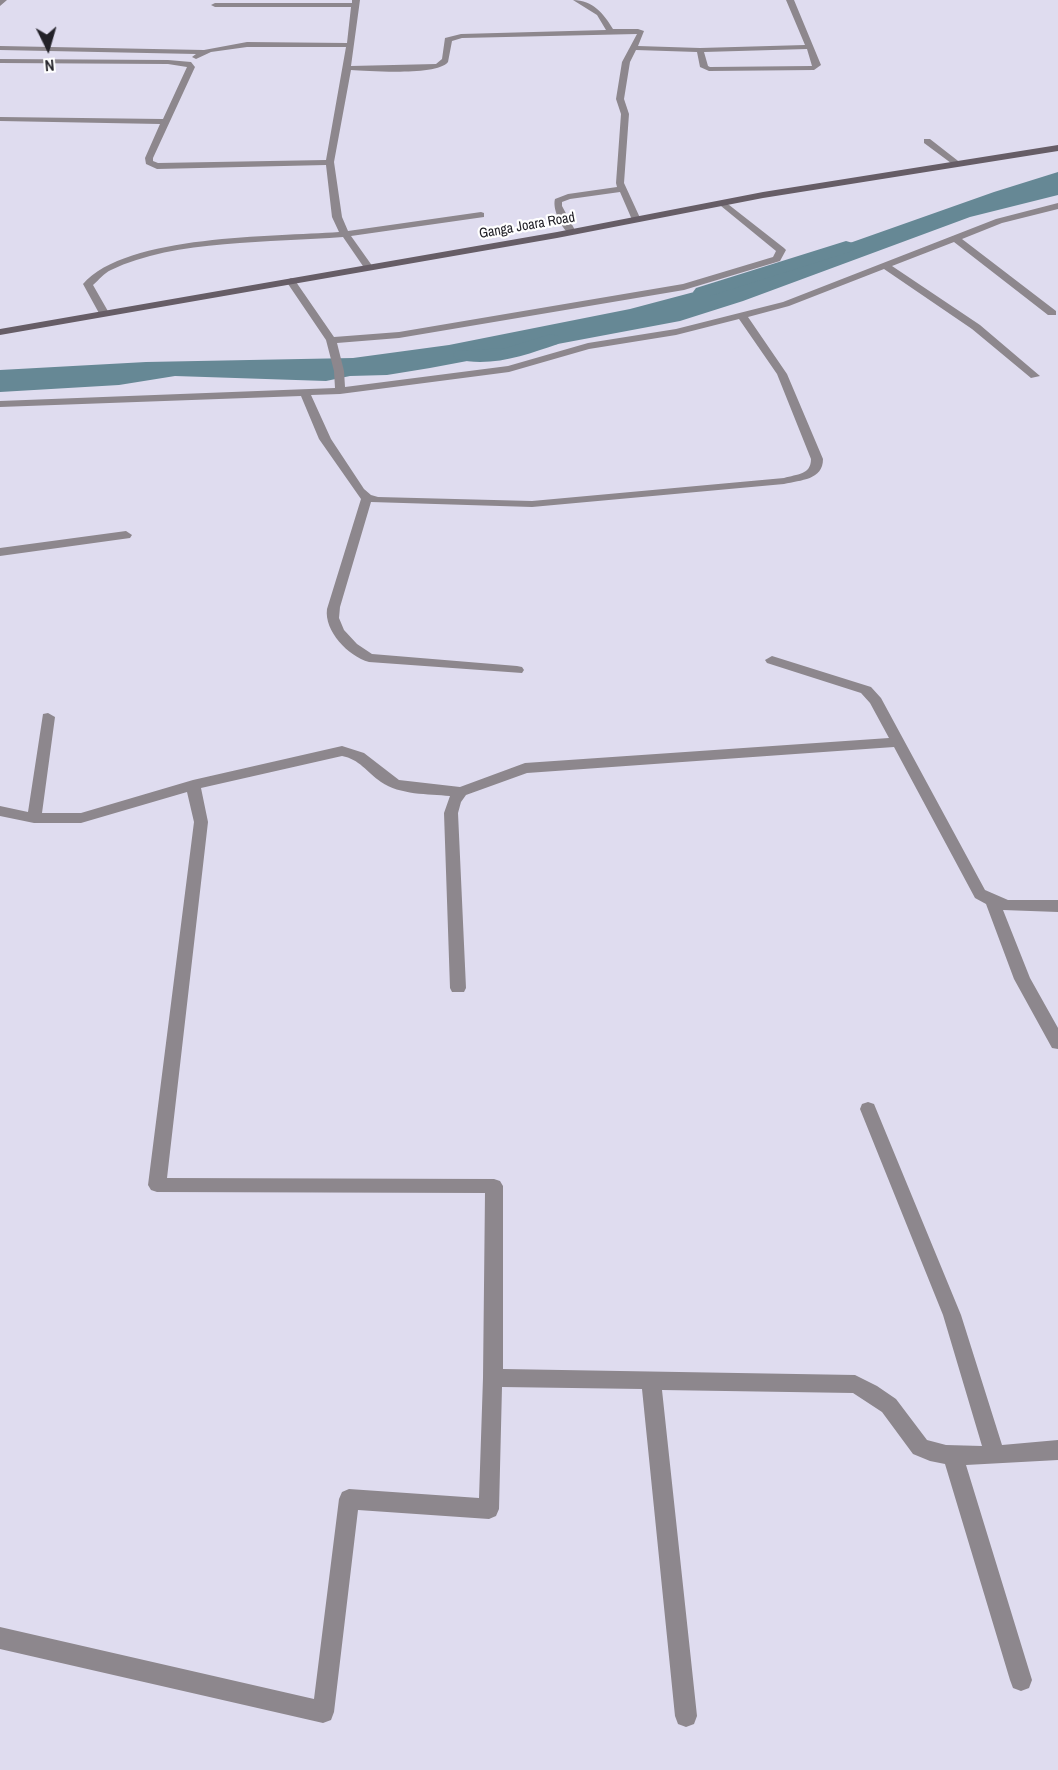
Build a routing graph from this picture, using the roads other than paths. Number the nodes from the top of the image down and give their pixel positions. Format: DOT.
graph roads {
  1 [pos="3,0"];
  2 [pos="577,0"];
  3 [pos="790,0"];
  4 [pos="355,3"];
  5 [pos="0,4"];
  6 [pos="215,5"];
  7 [pos="610,31"];
  8 [pos="350,45"];
  9 [pos="810,47"];
  10 [pos="0,48"];
  11 [pos="635,48"];
  12 [pos="700,50"];
  13 [pos="203,52"];
  14 [pos="0,61"];
  15 [pos="188,64"];
  16 [pos="347,68"];
  17 [pos="0,120"];
  18 [pos="165,122"];
  19 [pos="927,141"];
  20 [pos="1058,148"];
  21 [pos="330,162"];
  22 [pos="958,164"];
  23 [pos="623,189"];
  24 [pos="724,204"];
  25 [pos="1058,206"];
  26 [pos="481,215"];
  27 [pos="636,220"];
  28 [pos="571,232"];
  29 [pos="345,234"];
  30 [pos="955,238"];
  31 [pos="885,266"];
  32 [pos="368,267"];
  33 [pos="291,281"];
  34 [pos="104,313"];
  35 [pos="1052,313"];
  36 [pos="742,316"];
  37 [pos="0,332"];
  38 [pos="331,340"];
  39 [pos="1035,376"];
  40 [pos="340,391"];
  41 [pos="305,393"];
  42 [pos="0,404"];
  43 [pos="367,498"];
  44 [pos="126,535"];
  45 [pos="0,552"];
  46 [pos="772,660"];
  47 [pos="517,670"];
  48 [pos="48,717"];
  49 [pos="898,742"];
  50 [pos="193,785"];
  51 [pos="461,792"];
  52 [pos="0,812"];
  53 [pos="34,818"];
  54 [pos="993,903"];
  55 [pos="1058,906"];
  56 [pos="458,988"];
  57 [pos="1058,1043"];
  58 [pos="868,1109"];
  59 [pos="493,1378"];
  60 [pos="651,1382"];
  61 [pos="1058,1450"];
  62 [pos="995,1454"];
  63 [pos="953,1456"];
  64 [pos="0,1638"];
  65 [pos="1021,1680"];
  66 [pos="686,1716"];
  1 -- 5 [label="street"];
  2 -- 7 [label="street"];
  3 -- 9 [label="street"];
  4 -- 6 [label="street"];
  4 -- 8 [label="street"];
  7 -- 11 [label="street"];
  7 -- 16 [label="street"];
  8 -- 13 [label="street"];
  8 -- 16 [label="street"];
  9 -- 12 [label="street"];
  9 -- 12 [label="street"];
  10 -- 13 [label="street"];
  11 -- 12 [label="street"];
  11 -- 23 [label="street"];
  13 -- 15 [label="street"];
  14 -- 15 [label="street"];
  15 -- 18 [label="street"];
  16 -- 21 [label="street"];
  17 -- 18 [label="street"];
  18 -- 21 [label="street"];
  19 -- 22 [label="street"];
  20 -- 22 [label="main road, Ganga Joara Road"];
  21 -- 29 [label="street"];
  22 -- 24 [label="main road, Ganga Joara Road"];
  23 -- 27 [label="street"];
  23 -- 28 [label="street"];
  24 -- 27 [label="main road, Ganga Joara Road"];
  24 -- 38 [label="street"];
  25 -- 30 [label="street"];
  26 -- 29 [label="street"];
  27 -- 28 [label="main road, Ganga Joara Road"];
  28 -- 32 [label="main road, Ganga Joara Road"];
  29 -- 32 [label="street"];
  29 -- 34 [label="street"];
  30 -- 31 [label="street"];
  30 -- 35 [label="street"];
  31 -- 36 [label="street"];
  31 -- 39 [label="street"];
  32 -- 33 [label="main road, Ganga Joara Road"];
  33 -- 34 [label="main road, Ganga Joara Road"];
  33 -- 38 [label="street"];
  34 -- 37 [label="main road, Ganga Joara Road"];
  36 -- 40 [label="street"];
  36 -- 43 [label="street"];
  38 -- 40 [label="street"];
  40 -- 41 [label="street"];
  41 -- 42 [label="street"];
  41 -- 43 [label="street"];
  43 -- 47 [label="street"];
  44 -- 45 [label="street"];
  46 -- 49 [label="street"];
  48 -- 53 [label="street"];
  49 -- 51 [label="street"];
  49 -- 54 [label="street"];
  50 -- 51 [label="street"];
  50 -- 53 [label="street"];
  50 -- 59 [label="street"];
  51 -- 56 [label="street"];
  52 -- 53 [label="street"];
  54 -- 55 [label="street"];
  54 -- 57 [label="street"];
  58 -- 62 [label="street"];
  59 -- 60 [label="street"];
  59 -- 64 [label="street"];
  60 -- 63 [label="street"];
  60 -- 66 [label="street"];
  61 -- 62 [label="street"];
  62 -- 63 [label="street"];
  63 -- 65 [label="street"];
}
